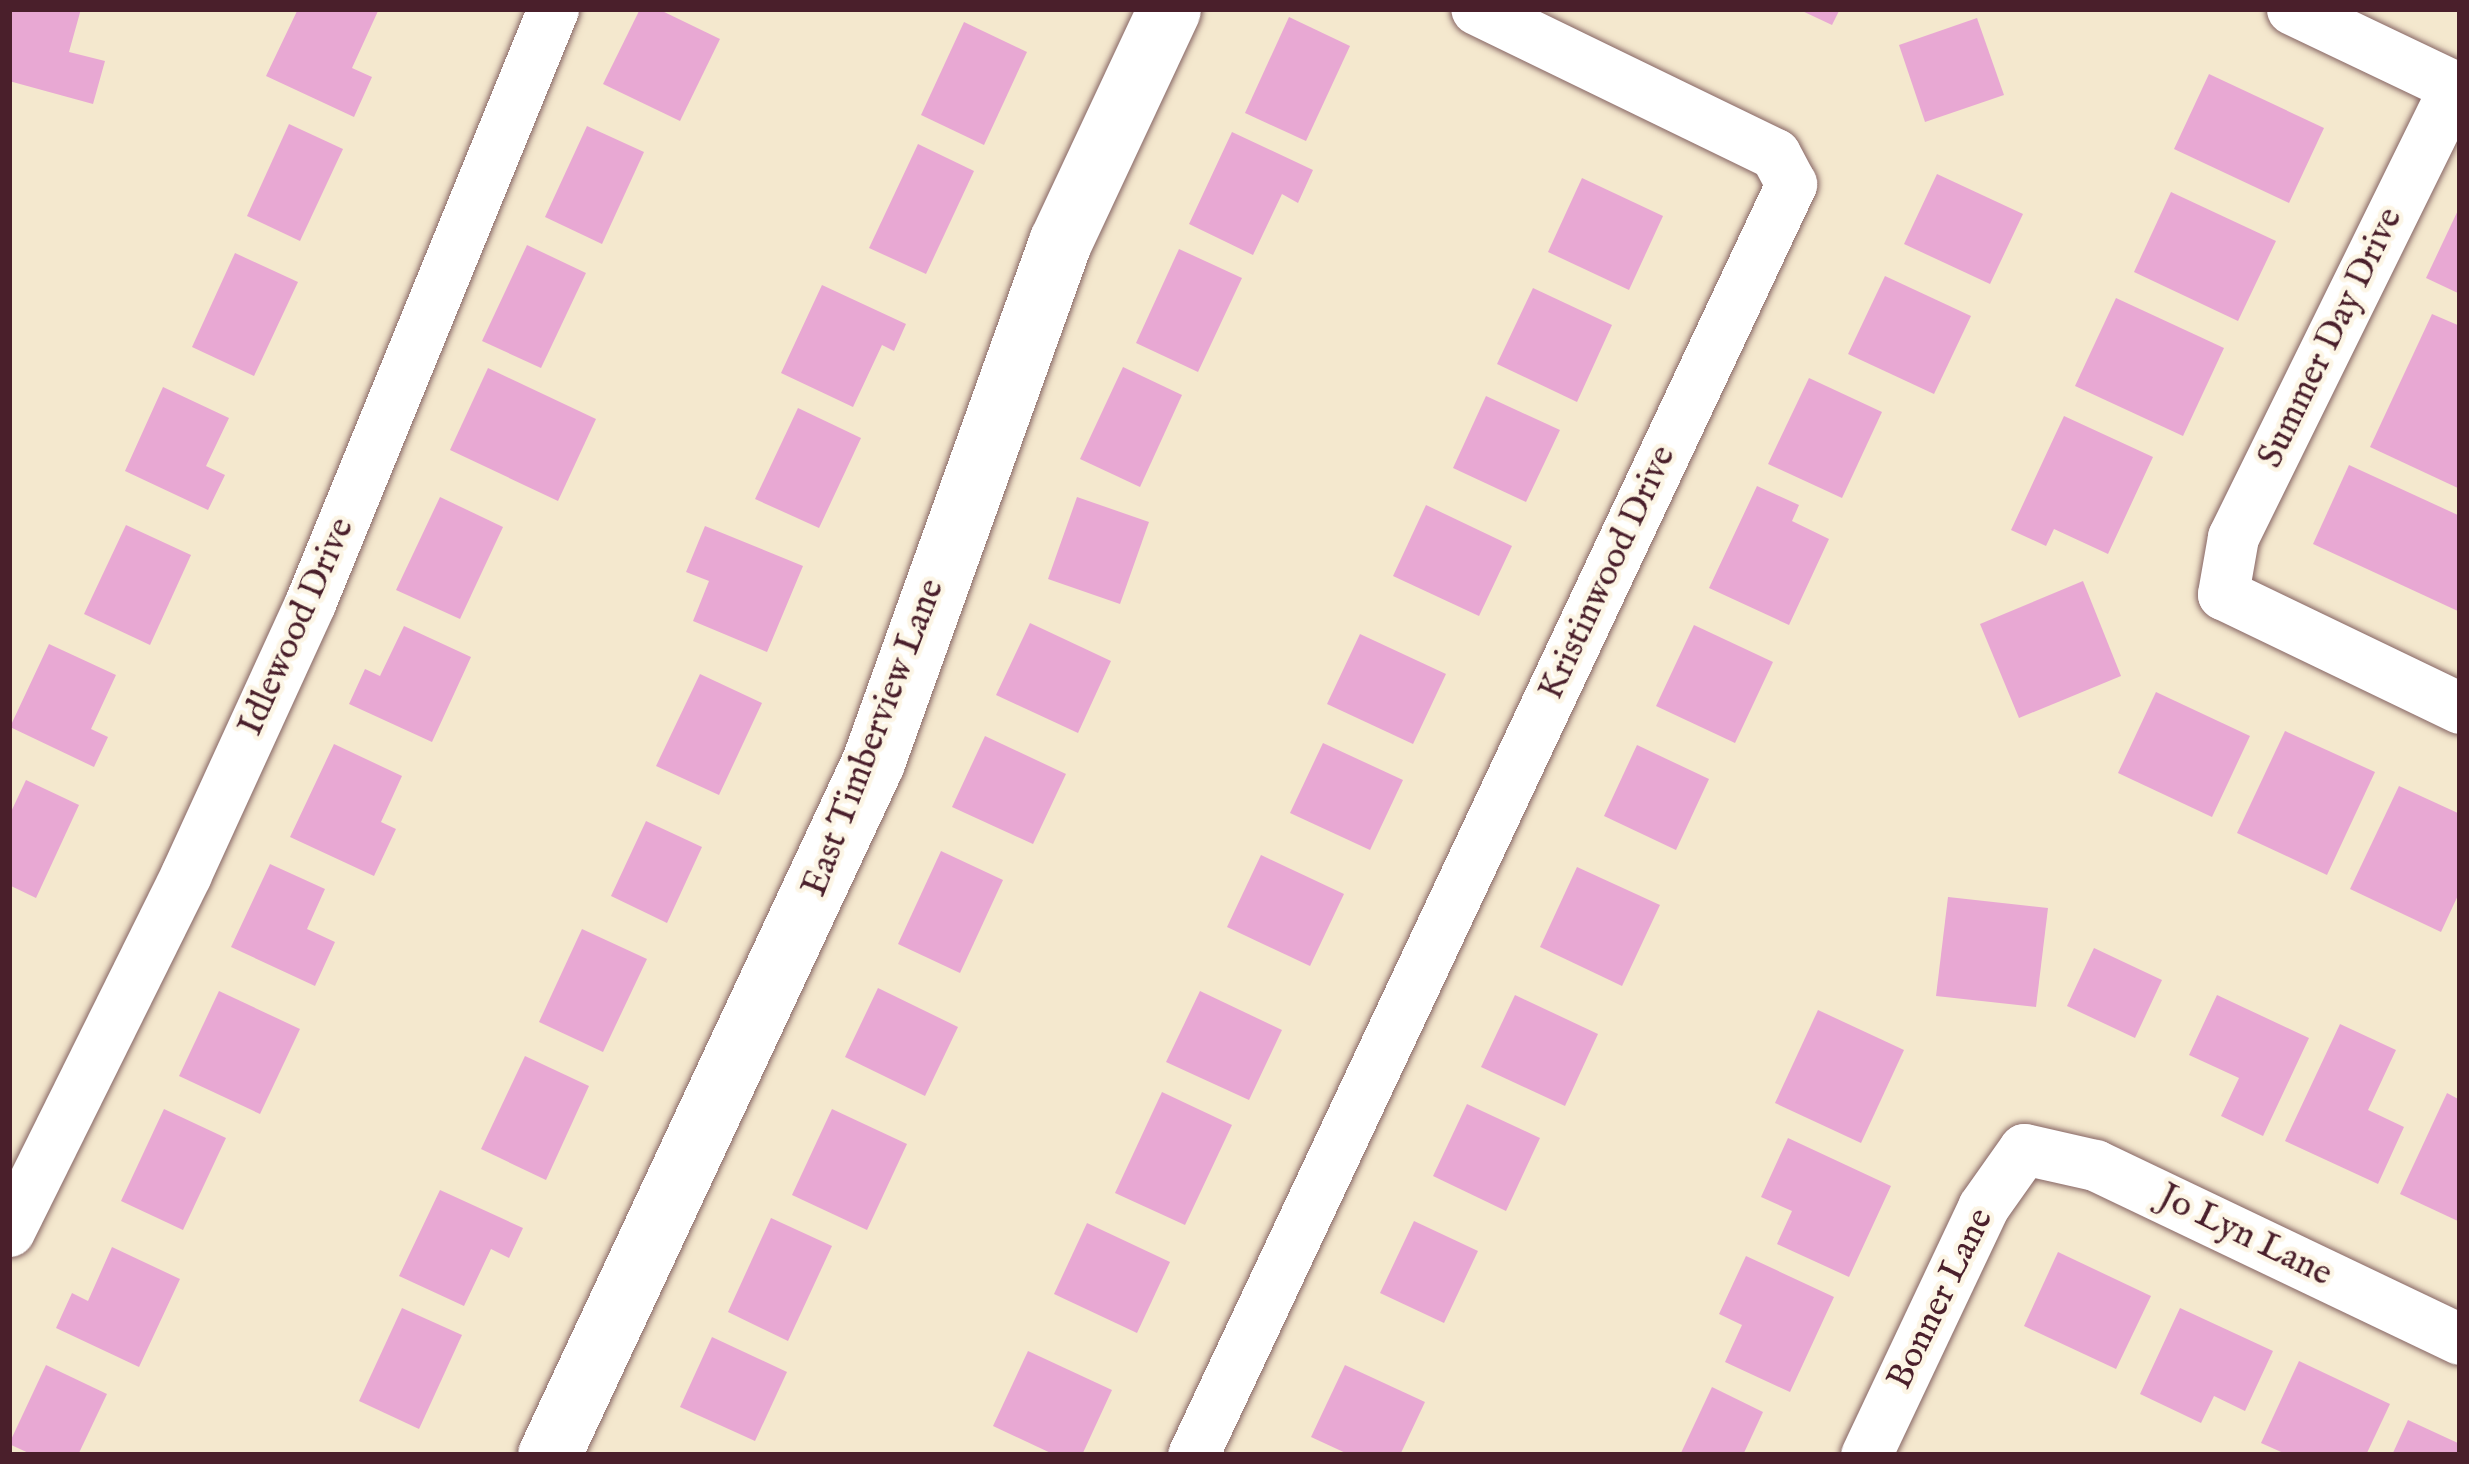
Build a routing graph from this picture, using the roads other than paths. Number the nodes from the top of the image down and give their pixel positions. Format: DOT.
graph roads {
  1 [pos="553,9"];
  2 [pos="1169,9"];
  3 [pos="1476,9"];
  4 [pos="2292,9"];
  5 [pos="2457,88"];
  6 [pos="2460,708"];
  7 [pos="2024,1149"];
  8 [pos="9,1231"];
  9 [pos="2460,1339"];
  10 [pos="549,1455"];
  11 [pos="1193,1455"];
  12 [pos="1866,1455"];
  1 -- 8 [label="street, Idlewood Drive"];
  2 -- 10 [label="street, East Timberview Lane"];
  3 -- 11 [label="street, Kristinwood Drive"];
  4 -- 5 [label="street"];
  5 -- 6 [label="street, Summer Day Drive"];
  7 -- 9 [label="street, Jo Lyn Lane"];
  7 -- 12 [label="street, Bonner Lane"];
}
